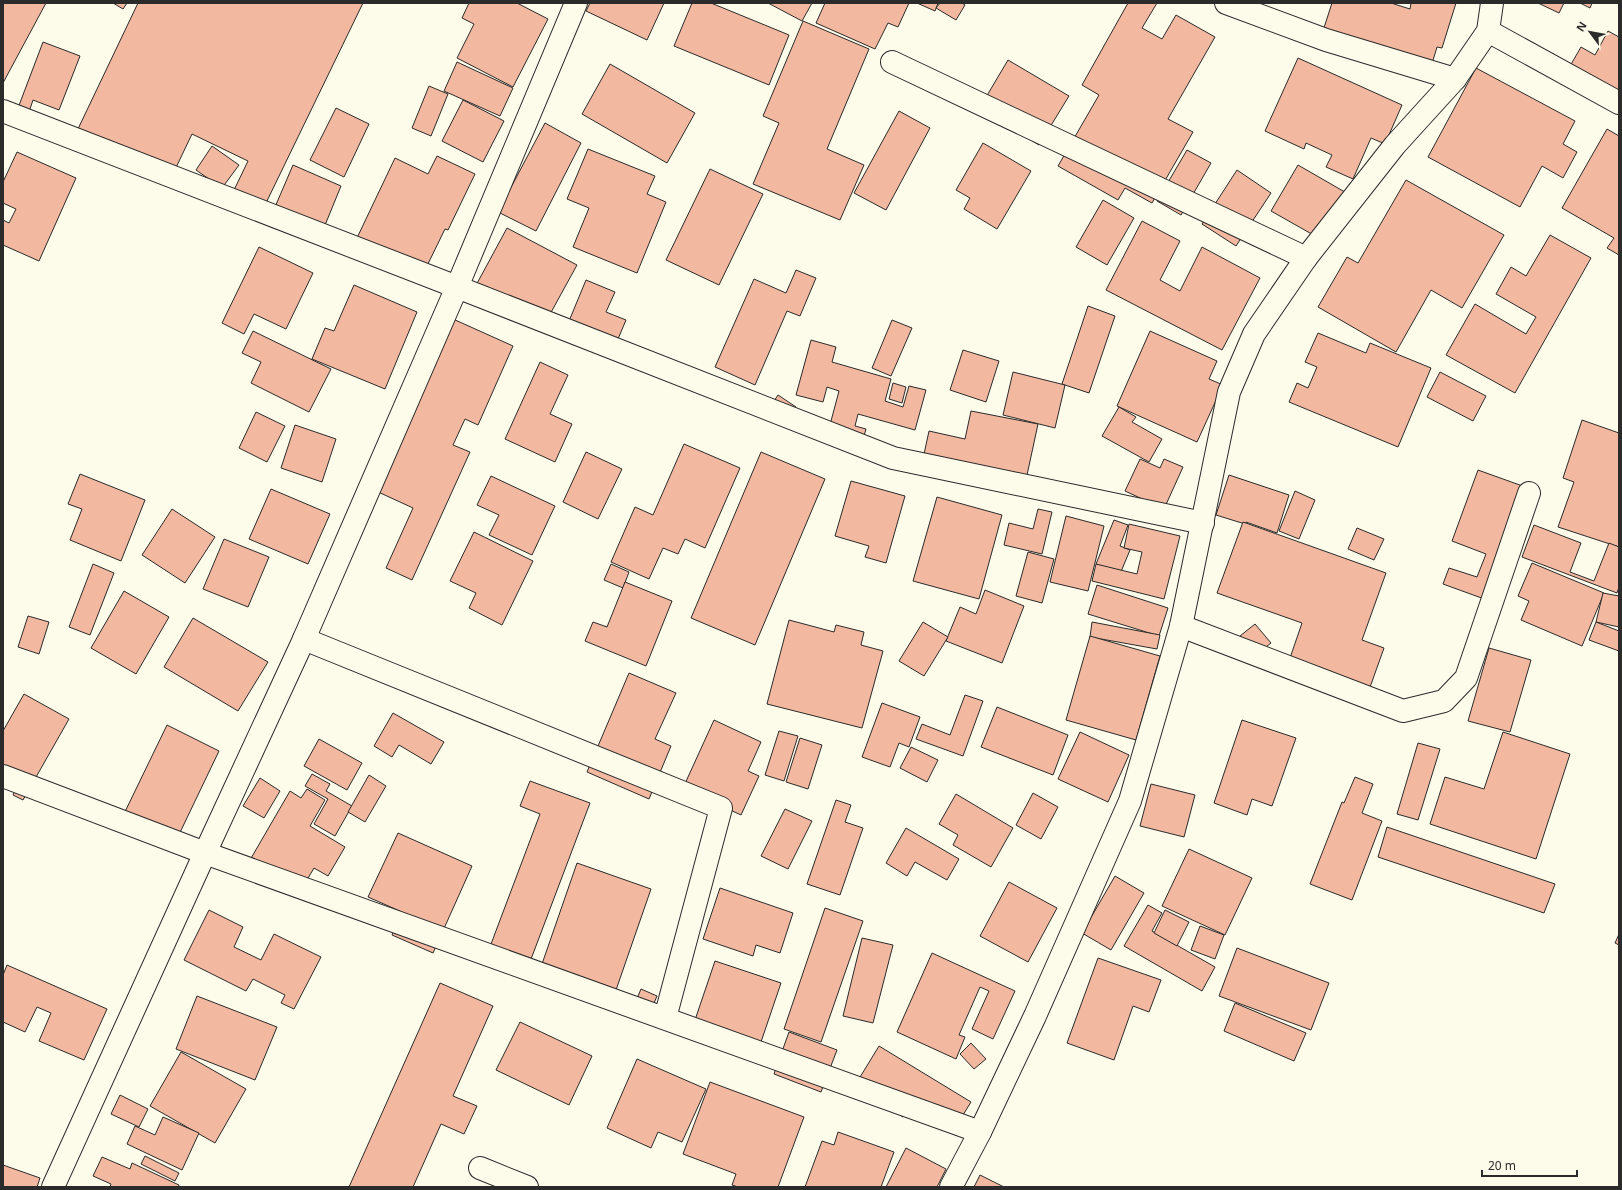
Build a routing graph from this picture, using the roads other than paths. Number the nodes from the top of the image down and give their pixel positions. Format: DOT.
graph roads {
  1 [pos="576,3"];
  2 [pos="1226,3"];
  3 [pos="1492,3"];
  4 [pos="1488,31"];
  5 [pos="892,62"];
  6 [pos="1455,79"];
  7 [pos="1619,102"];
  8 [pos="3,111"];
  9 [pos="1306,258"];
  10 [pos="457,287"];
  11 [pos="1529,492"];
  12 [pos="1203,523"];
  13 [pos="1181,626"];
  14 [pos="304,639"];
  15 [pos="3,776"];
  16 [pos="205,853"];
  17 [pos="665,1018"];
  18 [pos="980,1132"];
  19 [pos="480,1168"];
  20 [pos="53,1187"];
  21 [pos="527,1187"];
  22 [pos="951,1187"];
  1 -- 10 [label="street"];
  2 -- 6 [label="street"];
  3 -- 4 [label="street"];
  4 -- 6 [label="street"];
  4 -- 7 [label="street"];
  5 -- 9 [label="street"];
  6 -- 9 [label="street"];
  8 -- 10 [label="street"];
  9 -- 12 [label="street"];
  10 -- 12 [label="street"];
  10 -- 14 [label="street"];
  11 -- 13 [label="street"];
  12 -- 13 [label="street"];
  13 -- 18 [label="street"];
  14 -- 16 [label="street"];
  14 -- 17 [label="street"];
  15 -- 16 [label="street"];
  16 -- 17 [label="street"];
  16 -- 20 [label="street"];
  17 -- 18 [label="street"];
  18 -- 22 [label="street"];
  19 -- 21 [label="street"];
}
